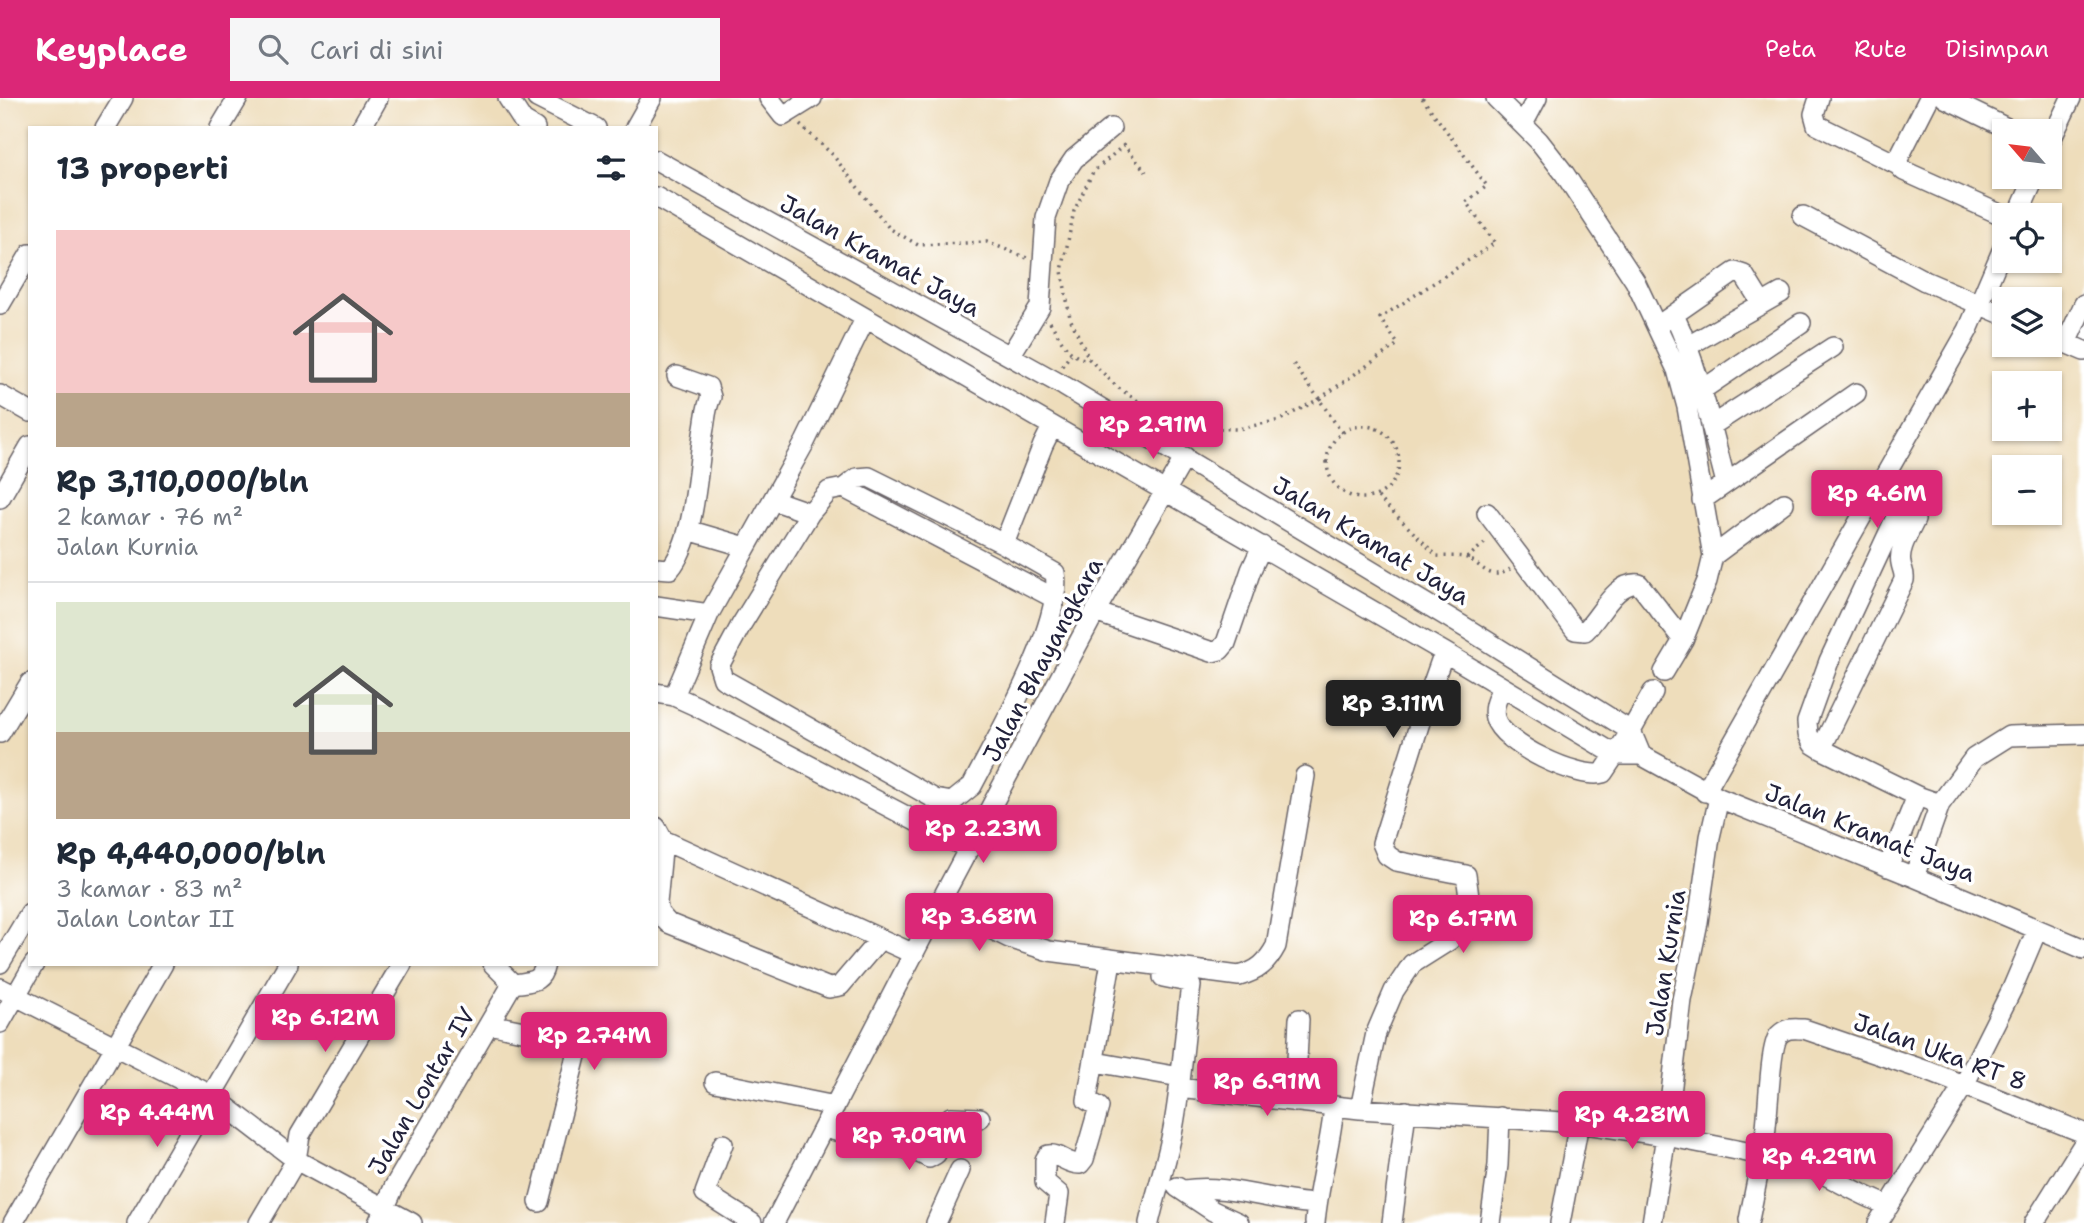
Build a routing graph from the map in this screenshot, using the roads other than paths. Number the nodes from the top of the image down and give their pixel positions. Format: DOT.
graph roads {
  1 [pos="123,98"];
  2 [pos="238,98"];
  3 [pos="379,98"];
  4 [pos="508,98"];
  5 [pos="536,98"];
  6 [pos="652,98"];
  7 [pos="769,98"];
  8 [pos="812,98"];
  9 [pos="1496,98"];
  10 [pos="1537,98"];
  11 [pos="1819,98"];
  12 [pos="1929,98"];
  13 [pos="1945,98"];
  14 [pos="2071,98"];
  15 [pos="2061,119"];
  16 [pos="1992,121"];
  17 [pos="1523,124"];
  18 [pos="106,126"];
  19 [pos="221,126"];
  20 [pos="362,126"];
  21 [pos="526,126"];
  22 [pos="592,126"];
  23 [pos="636,126"];
  24 [pos="1111,128"];
  25 [pos="658,161"];
  26 [pos="1898,165"];
  27 [pos="658,198"];
  28 [pos="1992,211"];
  29 [pos="1803,216"];
  30 [pos="28,257"];
  31 [pos="1993,273"];
  32 [pos="1781,293"];
  33 [pos="1762,304"];
  34 [pos="2084,304"];
  35 [pos="0,305"];
  36 [pos="1980,305"];
  37 [pos="1992,310"];
  38 [pos="1674,315"];
  39 [pos="865,319"];
  40 [pos="1801,323"];
  41 [pos="1656,326"];
  42 [pos="2067,343"];
  43 [pos="1688,346"];
  44 [pos="1833,347"];
  45 [pos="1010,356"];
  46 [pos="677,376"];
  47 [pos="1702,390"];
  48 [pos="1856,393"];
  49 [pos="0,396"];
  50 [pos="28,411"];
  51 [pos="1712,426"];
  52 [pos="1052,428"];
  53 [pos="28,449"];
  54 [pos="1185,457"];
  55 [pos="1726,483"];
  56 [pos="844,488"];
  57 [pos="1165,491"];
  58 [pos="0,498"];
  59 [pos="773,500"];
  60 [pos="1702,500"];
  61 [pos="1784,503"];
  62 [pos="810,513"];
  63 [pos="1488,513"];
  64 [pos="688,530"];
  65 [pos="1004,544"];
  66 [pos="746,547"];
  67 [pos="1262,547"];
  68 [pos="1713,556"];
  69 [pos="1877,559"];
  70 [pos="1901,565"];
  71 [pos="658,568"];
  72 [pos="1054,598"];
  73 [pos="658,606"];
  74 [pos="1096,612"];
  75 [pos="709,614"];
  76 [pos="1683,640"];
  77 [pos="1040,649"];
  78 [pos="1444,652"];
  79 [pos="1067,666"];
  80 [pos="1664,672"];
  81 [pos="28,686"];
  82 [pos="1502,687"];
  83 [pos="1653,692"];
  84 [pos="665,694"];
  85 [pos="1631,731"];
  86 [pos="0,733"];
  87 [pos="2084,734"];
  88 [pos="1821,749"];
  89 [pos="1616,755"];
  90 [pos="1641,755"];
  91 [pos="1305,776"];
  92 [pos="1712,795"];
  93 [pos="1917,796"];
  94 [pos="1940,804"];
  95 [pos="659,833"];
  96 [pos="969,849"];
  97 [pos="1888,867"];
  98 [pos="658,868"];
  99 [pos="1914,877"];
  100 [pos="658,908"];
  101 [pos="938,908"];
  102 [pos="28,915"];
  103 [pos="2037,930"];
  104 [pos="880,939"];
  105 [pos="2084,949"];
  106 [pos="914,954"];
  107 [pos="0,963"];
  108 [pos="32,966"];
  109 [pos="162,966"];
  110 [pos="287,966"];
  111 [pos="400,966"];
  112 [pos="496,966"];
  113 [pos="545,966"];
  114 [pos="1110,968"];
  115 [pos="513,984"];
  116 [pos="8,992"];
  117 [pos="1299,1019"];
  118 [pos="0,1023"];
  119 [pos="489,1024"];
  120 [pos="114,1045"];
  121 [pos="1095,1062"];
  122 [pos="715,1082"];
  123 [pos="1180,1083"];
  124 [pos="1964,1085"];
  125 [pos="211,1095"];
  126 [pos="1295,1102"];
  127 [pos="835,1106"];
  128 [pos="1334,1106"];
  129 [pos="1360,1108"];
  130 [pos="1406,1111"];
  131 [pos="1500,1117"];
  132 [pos="979,1118"];
  133 [pos="1579,1123"];
  134 [pos="824,1128"];
  135 [pos="2084,1133"];
  136 [pos="1666,1136"];
  137 [pos="2084,1143"];
  138 [pos="723,1144"];
  139 [pos="1764,1149"];
  140 [pos="296,1160"];
  141 [pos="960,1170"];
  142 [pos="1159,1180"];
  143 [pos="1184,1190"];
  144 [pos="539,1202"];
  145 [pos="1889,1206"];
  146 [pos="1316,1213"];
  147 [pos="381,1215"];
  148 [pos="1749,1220"];
  149 [pos="1055,1222"];
  150 [pos="13,1223"];
  151 [pos="137,1223"];
  152 [pos="259,1223"];
  153 [pos="412,1223"];
  154 [pos="752,1223"];
  155 [pos="774,1223"];
  156 [pos="936,1223"];
  157 [pos="1149,1223"];
  158 [pos="1239,1223"];
  159 [pos="1392,1223"];
  160 [pos="1490,1223"];
  161 [pos="1560,1223"];
  162 [pos="1652,1223"];
  163 [pos="1878,1223"];
  164 [pos="2034,1223"];
  1 -- 18 [label="street"];
  2 -- 19 [label="street"];
  3 -- 20 [label="street"];
  4 -- 21 [label="street"];
  5 -- 21 [label="street"];
  5 -- 22 [label="street"];
  6 -- 23 [label="street"];
  7 -- 8 [label="street"];
  9 -- 17 [label="street"];
  10 -- 17 [label="street"];
  11 -- 26 [label="street"];
  12 -- 26 [label="street"];
  13 -- 16 [label="street"];
  14 -- 15 [label="street"];
  17 -- 41 [label="street"];
  24 -- 45 [label="street"];
  25 -- 45 [label="street, Jalan Kramat Jaya"];
  26 -- 28 [label="street"];
  27 -- 39 [label="street"];
  29 -- 36 [label="street"];
  30 -- 35 [label="street"];
  31 -- 36 [label="street, Jalan Kurnia"];
  32 -- 33 [label="street"];
  33 -- 38 [label="street"];
  33 -- 43 [label="street"];
  34 -- 42 [label="street"];
  36 -- 37 [label="street"];
  36 -- 92 [label="street, Jalan Kurnia"];
  38 -- 41 [label="street"];
  38 -- 43 [label="street"];
  39 -- 52 [label="street"];
  39 -- 59 [label="street"];
  40 -- 47 [label="street"];
  41 -- 60 [label="street"];
  43 -- 47 [label="street"];
  44 -- 51 [label="street"];
  45 -- 54 [label="street, Jalan Kramat Jaya"];
  46 -- 64 [label="street"];
  47 -- 51 [label="street"];
  48 -- 55 [label="street"];
  49 -- 50 [label="street"];
  51 -- 55 [label="street"];
  52 -- 57 [label="street"];
  52 -- 65 [label="street"];
  53 -- 58 [label="street"];
  54 -- 57 [label="street, Jalan Bhayangkara"];
  54 -- 85 [label="street, Jalan Kramat Jaya"];
  55 -- 60 [label="street"];
  56 -- 62 [label="street"];
  56 -- 65 [label="street"];
  56 -- 72 [label="street"];
  57 -- 67 [label="street"];
  57 -- 74 [label="street, Jalan Bhayangkara"];
  59 -- 62 [label="street"];
  59 -- 66 [label="street"];
  60 -- 68 [label="street"];
  61 -- 68 [label="street"];
  62 -- 77 [label="street"];
  63 -- 76 [label="street"];
  64 -- 66 [label="street"];
  64 -- 71 [label="street"];
  65 -- 72 [label="street"];
  66 -- 75 [label="street"];
  67 -- 74 [label="street"];
  67 -- 78 [label="street"];
  68 -- 76 [label="street"];
  69 -- 70 [label="street"];
  69 -- 70 [label="street"];
  69 -- 88 [label="street"];
  70 -- 88 [label="street"];
  72 -- 77 [label="street"];
  73 -- 75 [label="street"];
  74 -- 79 [label="street, Jalan Bhayangkara"];
  75 -- 84 [label="street"];
  76 -- 80 [label="street"];
  77 -- 79 [label="street"];
  78 -- 82 [label="street"];
  78 -- 129 [label="street"];
  79 -- 96 [label="street, Jalan Bhayangkara"];
  81 -- 86 [label="street"];
  82 -- 89 [label="street"];
  82 -- 89 [label="street"];
  83 -- 85 [label="street"];
  84 -- 96 [label="street"];
  85 -- 89 [label="street"];
  85 -- 90 [label="street"];
  87 -- 94 [label="street"];
  88 -- 93 [label="street"];
  89 -- 90 [label="street"];
  90 -- 92 [label="street, Jalan Kramat Jaya"];
  91 -- 101 [label="street"];
  92 -- 97 [label="street, Jalan Kramat Jaya"];
  92 -- 136 [label="street, Jalan Kurnia"];
  93 -- 94 [label="street"];
  93 -- 97 [label="street"];
  94 -- 99 [label="street"];
  95 -- 98 [label="street"];
  95 -- 104 [label="street"];
  96 -- 101 [label="street, Jalan Bhayangkara"];
  97 -- 99 [label="street, Jalan Kramat Jaya"];
  99 -- 103 [label="street, Jalan Kramat Jaya"];
  100 -- 104 [label="street"];
  101 -- 106 [label="street, Jalan Bhayangkara"];
  101 -- 114 [label="street"];
  102 -- 107 [label="street"];
  103 -- 105 [label="street, Jalan Kramat Jaya"];
  103 -- 124 [label="street"];
  104 -- 106 [label="street"];
  106 -- 127 [label="street, Jalan Bhayangkara"];
  108 -- 116 [label="street"];
  109 -- 120 [label="street"];
  110 -- 125 [label="street"];
  111 -- 140 [label="street"];
  112 -- 115 [label="street"];
  113 -- 115 [label="street"];
  114 -- 121 [label="street"];
  114 -- 123 [label="street"];
  115 -- 119 [label="street, Jalan Lontar IV"];
  116 -- 118 [label="street"];
  116 -- 120 [label="street"];
  117 -- 126 [label="street"];
  119 -- 144 [label="street"];
  119 -- 147 [label="street, Jalan Lontar IV"];
  120 -- 125 [label="street"];
  120 -- 150 [label="street"];
  121 -- 123 [label="street"];
  121 -- 149 [label="street"];
  122 -- 127 [label="street"];
  123 -- 126 [label="street"];
  123 -- 142 [label="street"];
  124 -- 135 [label="street, Jalan Uka RT 8"];
  124 -- 139 [label="street, Jalan Uka RT 8"];
  124 -- 145 [label="street"];
  125 -- 140 [label="street"];
  125 -- 151 [label="street"];
  126 -- 128 [label="street"];
  127 -- 134 [label="street, Jalan Bhayangkara"];
  128 -- 129 [label="street"];
  128 -- 146 [label="street"];
  129 -- 130 [label="street"];
  130 -- 131 [label="street"];
  130 -- 159 [label="street"];
  131 -- 133 [label="street"];
  131 -- 160 [label="street"];
  132 -- 134 [label="street"];
  133 -- 136 [label="street"];
  133 -- 161 [label="street"];
  134 -- 155 [label="street, Jalan Bhayangkara"];
  136 -- 139 [label="street"];
  136 -- 162 [label="street, Jalan Kurnia"];
  137 -- 164 [label="street"];
  138 -- 154 [label="street"];
  139 -- 145 [label="street"];
  139 -- 148 [label="street"];
  140 -- 147 [label="street"];
  140 -- 152 [label="street"];
  141 -- 156 [label="street"];
  142 -- 143 [label="street"];
  142 -- 157 [label="street"];
  143 -- 146 [label="street"];
  143 -- 158 [label="street"];
  145 -- 163 [label="street"];
  147 -- 153 [label="street"];
}
